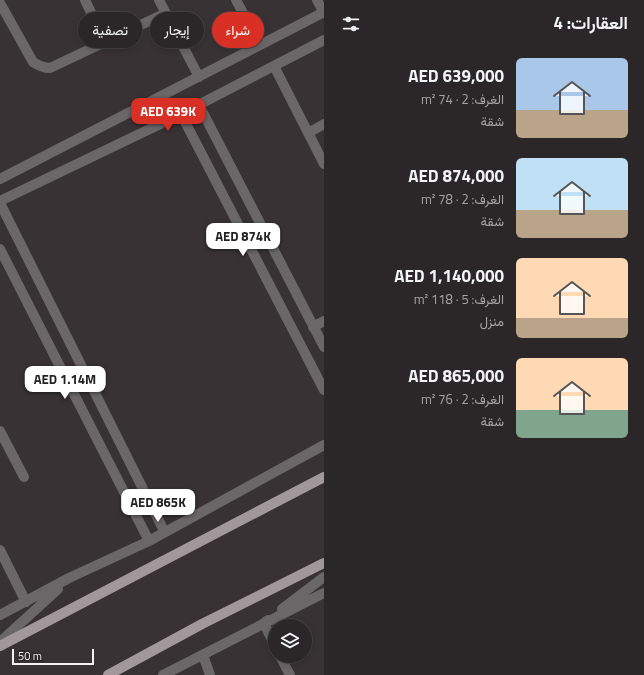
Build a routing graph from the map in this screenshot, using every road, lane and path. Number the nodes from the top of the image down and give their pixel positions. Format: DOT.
graph roads {
  1 [pos="85,0"];
  2 [pos="159,0"];
  3 [pos="236,0"];
  4 [pos="316,0"];
  5 [pos="0,3"];
  6 [pos="91,12"];
  7 [pos="165,12"];
  8 [pos="242,12"];
  9 [pos="324,13"];
  10 [pos="324,40"];
  11 [pos="264,43"];
  12 [pos="92,48"];
  13 [pos="184,48"];
  14 [pos="254,48"];
  15 [pos="274,66"];
  16 [pos="199,76"];
  17 [pos="199,105"];
  18 [pos="181,114"];
  19 [pos="324,124"];
  20 [pos="308,133"];
  21 [pos="324,164"];
  22 [pos="0,179"];
  23 [pos="0,202"];
  24 [pos="0,249"];
  25 [pos="324,321"];
  26 [pos="314,327"];
  27 [pos="324,347"];
  28 [pos="324,390"];
  29 [pos="0,432"];
  30 [pos="324,445"];
  31 [pos="24,477"];
  32 [pos="324,477"];
  33 [pos="164,531"];
  34 [pos="149,541"];
  35 [pos="0,550"];
  36 [pos="324,563"];
  37 [pos="324,577"];
  38 [pos="69,578"];
  39 [pos="324,593"];
  40 [pos="26,602"];
  41 [pos="0,616"];
  42 [pos="264,623"];
  43 [pos="268,631"];
  44 [pos="0,642"];
  45 [pos="0,646"];
  46 [pos="203,655"];
  47 [pos="284,663"];
  48 [pos="108,675"];
  49 [pos="163,675"];
  50 [pos="210,675"];
  51 [pos="290,675"];
  1 -- 6 [label="street"];
  2 -- 7 [label="street"];
  3 -- 8 [label="street"];
  4 -- 9 [label="street"];
  5 -- 12 [label="street"];
  9 -- 11 [label="street"];
  10 -- 15 [label="street"];
  13 -- 16 [label="street"];
  14 -- 16 [label="street"];
  15 -- 17 [label="street"];
  15 -- 20 [label="street"];
  16 -- 22 [label="street"];
  17 -- 18 [label="street"];
  17 -- 26 [label="street"];
  18 -- 23 [label="street"];
  18 -- 28 [label="street"];
  19 -- 20 [label="street"];
  20 -- 21 [label="street"];
  23 -- 33 [label="street"];
  24 -- 34 [label="street"];
  25 -- 26 [label="street"];
  26 -- 27 [label="street"];
  29 -- 31 [label="street"];
  30 -- 33 [label="street"];
  32 -- 45 [label="main road"];
  33 -- 34 [label="street"];
  34 -- 38 [label="street"];
  35 -- 40 [label="street"];
  36 -- 48 [label="main road"];
  37 -- 42 [label="street"];
  38 -- 40 [label="street"];
  38 -- 44 [label="street"];
  39 -- 42 [label="street"];
  40 -- 41 [label="street"];
  42 -- 43 [label="street"];
  42 -- 46 [label="street"];
  46 -- 49 [label="street"];
  46 -- 50 [label="street"];
  47 -- 51 [label="street"];
}
